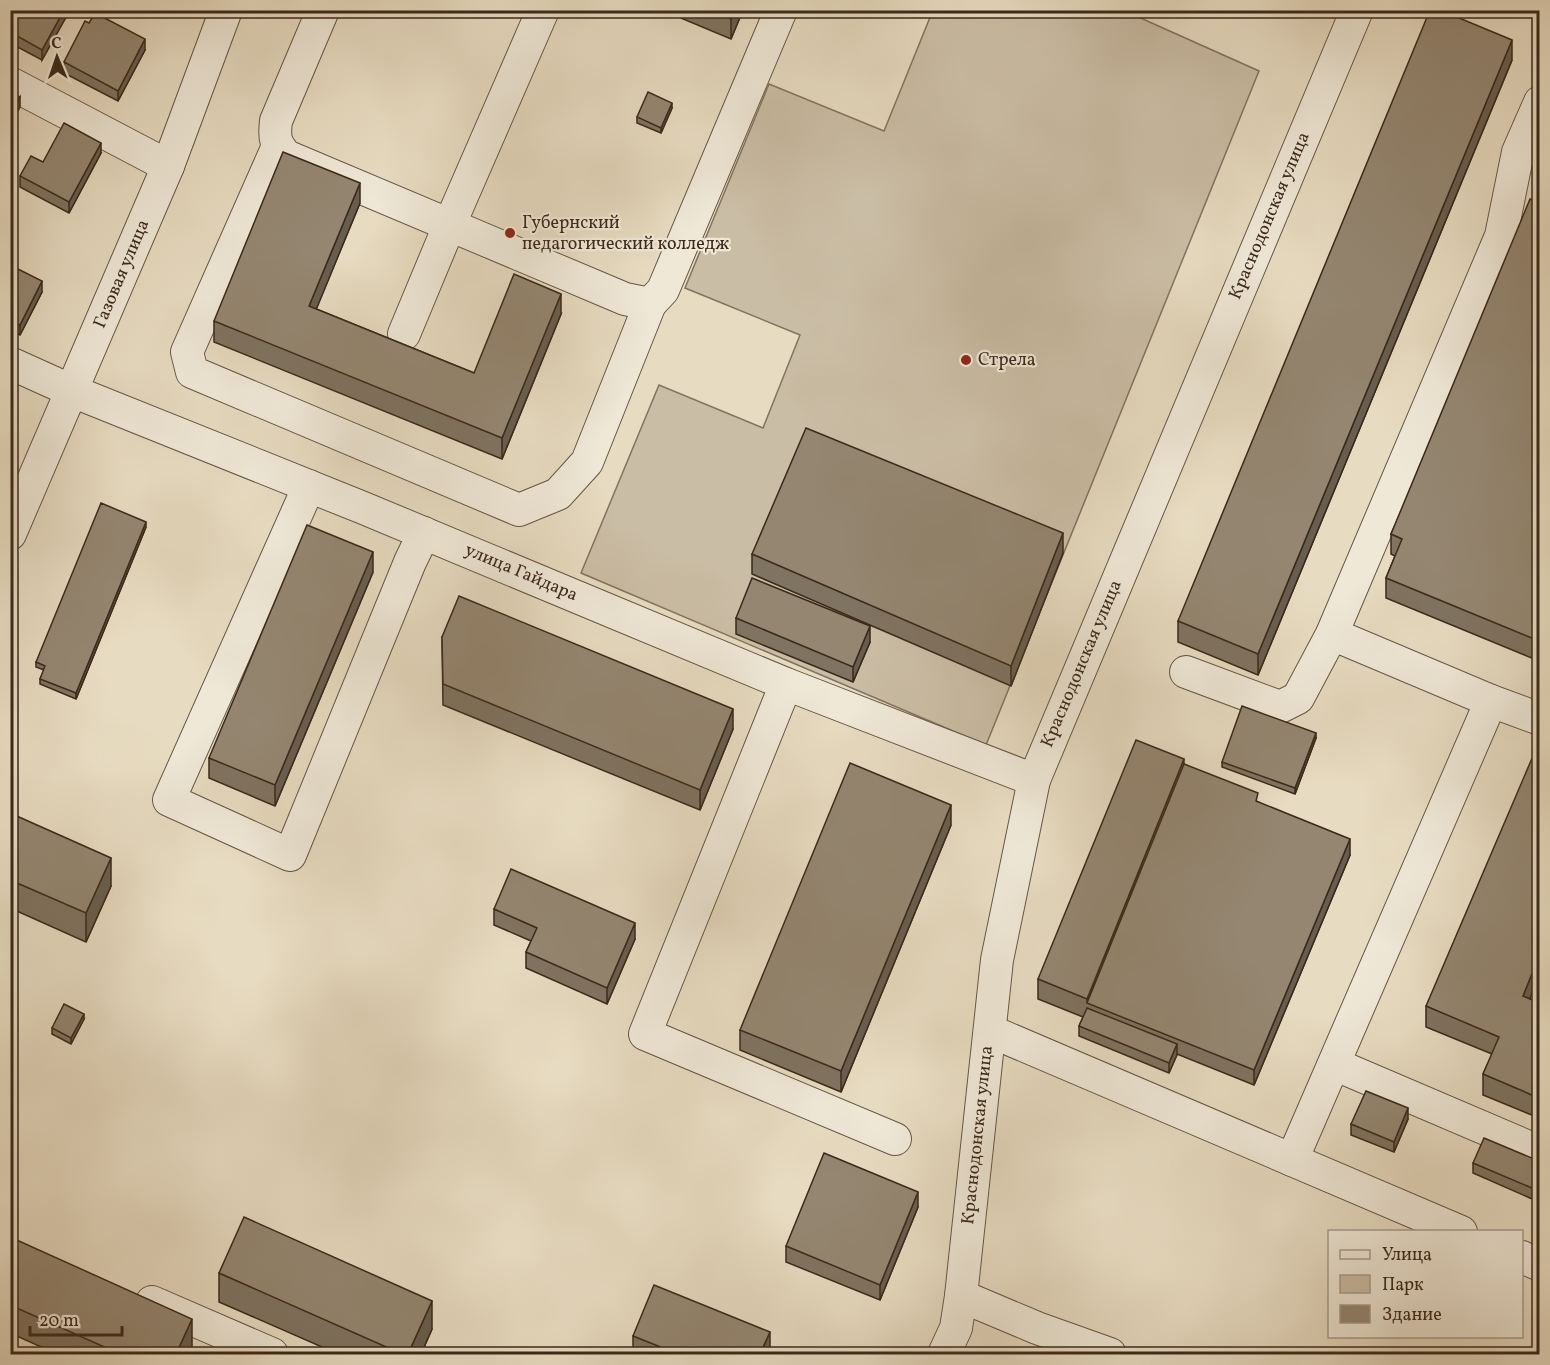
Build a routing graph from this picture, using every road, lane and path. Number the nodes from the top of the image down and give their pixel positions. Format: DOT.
graph roads {
  1 [pos="226,10"];
  2 [pos="323,10"];
  3 [pos="543,10"];
  4 [pos="781,10"];
  5 [pos="1357,10"];
  6 [pos="10,83"];
  7 [pos="1539,102"];
  8 [pos="278,147"];
  9 [pos="168,166"];
  10 [pos="449,226"];
  11 [pos="650,304"];
  12 [pos="404,334"];
  13 [pos="10,363"];
  14 [pos="72,391"];
  15 [pos="309,486"];
  16 [pos="424,533"];
  17 [pos="10,534"];
  18 [pos="1332,634"];
  19 [pos="1186,672"];
  20 [pos="786,684"];
  21 [pos="1491,701"];
  22 [pos="1539,719"];
  23 [pos="1034,780"];
  24 [pos="990,1031"];
  25 [pos="1334,1064"];
  26 [pos="895,1139"];
  27 [pos="1539,1152"];
  28 [pos="1292,1160"];
  29 [pos="1456,1230"];
  30 [pos="1523,1258"];
  31 [pos="1539,1265"];
  32 [pos="130,1293"];
  33 [pos="961,1296"];
  34 [pos="272,1354"];
  35 [pos="944,1354"];
  36 [pos="1110,1354"];
  1 -- 9 [label="street, Газовая улица"];
  2 -- 8 [label="street"];
  3 -- 10 [label="street"];
  4 -- 11 [label="street"];
  5 -- 23 [label="street, Краснодонская улица"];
  6 -- 9 [label="street"];
  7 -- 18 [label="street"];
  8 -- 10 [label="street"];
  8 -- 11 [label="street"];
  9 -- 14 [label="street, Газовая улица"];
  10 -- 11 [label="street"];
  10 -- 12 [label="street"];
  13 -- 14 [label="street, улица Гайдара"];
  14 -- 15 [label="street, улица Гайдара"];
  14 -- 17 [label="street, Газовая улица"];
  15 -- 16 [label="street, улица Гайдара"];
  15 -- 16 [label="street"];
  16 -- 20 [label="street, улица Гайдара"];
  18 -- 19 [label="street"];
  18 -- 21 [label="street"];
  20 -- 23 [label="street, улица Гайдара"];
  20 -- 26 [label="street"];
  21 -- 22 [label="street"];
  21 -- 25 [label="street"];
  23 -- 24 [label="street, Краснодонская улица"];
  24 -- 28 [label="street"];
  24 -- 33 [label="street, Краснодонская улица"];
  25 -- 27 [label="street"];
  25 -- 28 [label="street"];
  28 -- 29 [label="street"];
  30 -- 31 [label="street"];
  32 -- 34 [label="street"];
  33 -- 35 [label="street, Краснодонская улица"];
  33 -- 36 [label="street"];
}
